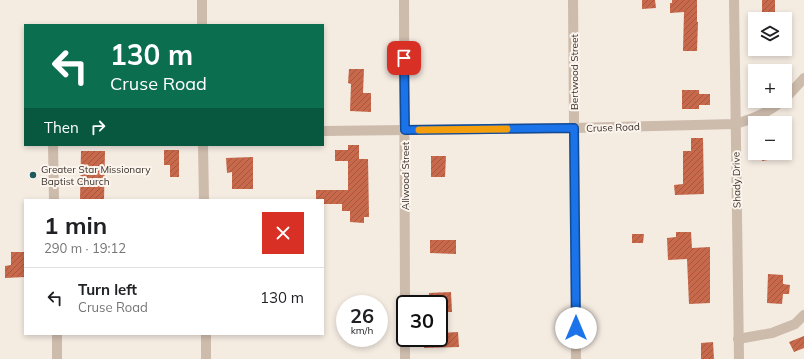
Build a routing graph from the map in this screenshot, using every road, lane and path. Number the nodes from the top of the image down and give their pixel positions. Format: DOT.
graph roads {
  1 [pos="202,0"];
  2 [pos="404,0"];
  3 [pos="573,0"];
  4 [pos="734,0"];
  5 [pos="202,24"];
  6 [pos="804,78"];
  7 [pos="792,91"];
  8 [pos="773,108"];
  9 [pos="735,124"];
  10 [pos="574,128"];
  11 [pos="405,130"];
  12 [pos="324,131"];
  13 [pos="53,146"];
  14 [pos="204,146"];
  15 [pos="54,199"];
  16 [pos="204,199"];
  17 [pos="405,295"];
  18 [pos="804,315"];
  19 [pos="56,335"];
  20 [pos="206,335"];
  21 [pos="738,339"];
  22 [pos="405,347"];
  23 [pos="57,359"];
  24 [pos="206,359"];
  25 [pos="405,359"];
  26 [pos="576,359"];
  27 [pos="739,359"];
  1 -- 5 [label="street"];
  2 -- 11 [label="street, Allwood Street"];
  3 -- 10 [label="street, Bertwood Street"];
  4 -- 9 [label="street, Shady Drive"];
  6 -- 7 [label="street"];
  8 -- 9 [label="street, Cruse Road"];
  9 -- 10 [label="street, Cruse Road"];
  9 -- 21 [label="street, Shady Drive"];
  10 -- 11 [label="street, Cruse Road"];
  10 -- 26 [label="street, Bertwood Street"];
  11 -- 12 [label="street, Cruse Road"];
  11 -- 17 [label="street, Allwood Street"];
  13 -- 15 [label="street"];
  14 -- 16 [label="street"];
  18 -- 21 [label="street"];
  19 -- 23 [label="street"];
  20 -- 24 [label="street"];
  21 -- 27 [label="street, Shady Drive"];
  22 -- 25 [label="street"];
}
